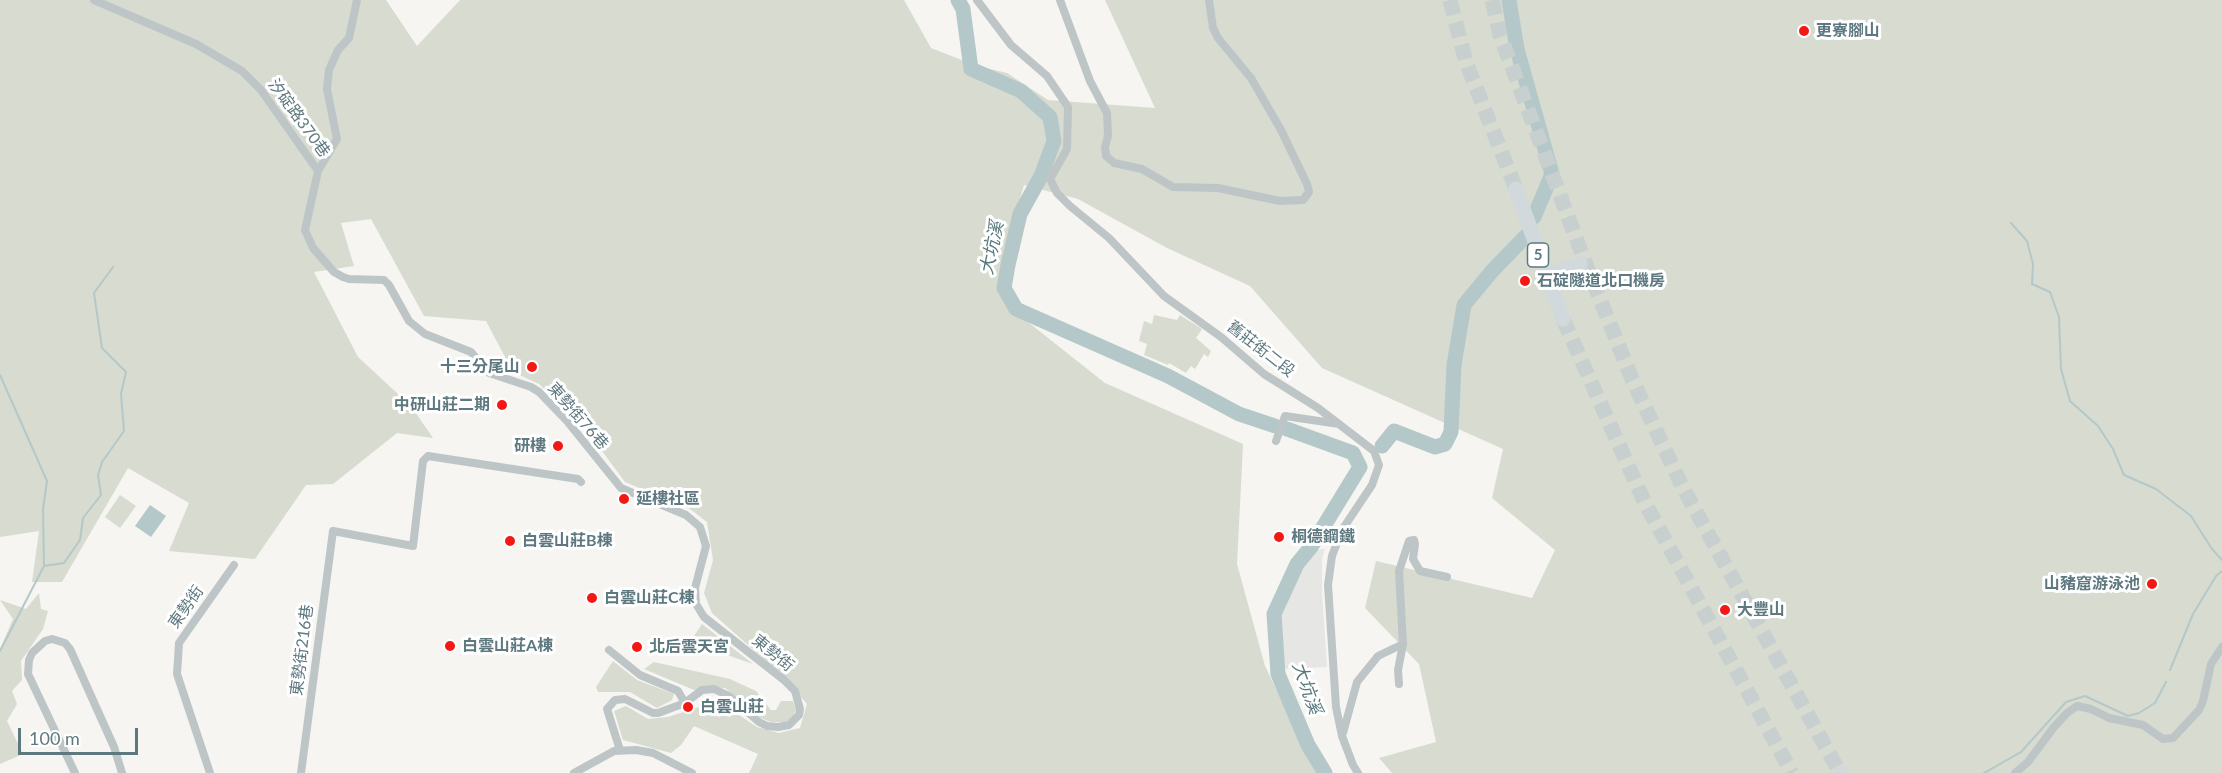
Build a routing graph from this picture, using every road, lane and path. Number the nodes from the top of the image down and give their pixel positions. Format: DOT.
graph roads {
  1 [pos="94,0"];
  2 [pos="357,0"];
  3 [pos="1060,0"];
  4 [pos="1209,0"];
  5 [pos="978,1"];
  6 [pos="318,171"];
  7 [pos="1516,189"];
  8 [pos="1580,264"];
  9 [pos="1546,276"];
  10 [pos="1563,320"];
  11 [pos="1339,424"];
  12 [pos="1276,441"];
  13 [pos="581,482"];
  14 [pos="706,546"];
  15 [pos="234,565"];
  16 [pos="1447,577"];
  17 [pos="1403,644"];
  18 [pos="2222,647"];
  19 [pos="609,650"];
  20 [pos="1399,684"];
  21 [pos="685,703"];
  22 [pos="1342,736"];
  23 [pos="620,750"];
  24 [pos="75,773"];
  25 [pos="122,773"];
  26 [pos="210,773"];
  27 [pos="301,773"];
  28 [pos="574,773"];
  29 [pos="692,773"];
  30 [pos="1359,773"];
  31 [pos="2015,773"];
  1 -- 6 [label="street, 汐碇路370巷"];
  2 -- 6 [label="street, 汐碇路370巷"];
  3 -- 4 [label="street"];
  5 -- 11 [label="street, 舊莊街二段"];
  6 -- 14 [label="street, 東勢街76巷"];
  7 -- 9 [label="highway, 5"];
  8 -- 9 [label="highway"];
  9 -- 10 [label="highway, 5"];
  11 -- 12 [label="street"];
  11 -- 22 [label="street, 舊莊街二段"];
  13 -- 27 [label="street, 東勢街216巷"];
  14 -- 21 [label="street, 東勢街"];
  15 -- 26 [label="street, 東勢街"];
  16 -- 17 [label="street"];
  17 -- 20 [label="street"];
  17 -- 22 [label="street"];
  18 -- 31 [label="street"];
  19 -- 21 [label="street"];
  21 -- 23 [label="street, 東勢街"];
  22 -- 30 [label="street, 舊莊街二段"];
  23 -- 28 [label="street"];
  23 -- 29 [label="street"];
  24 -- 25 [label="street"];
}
